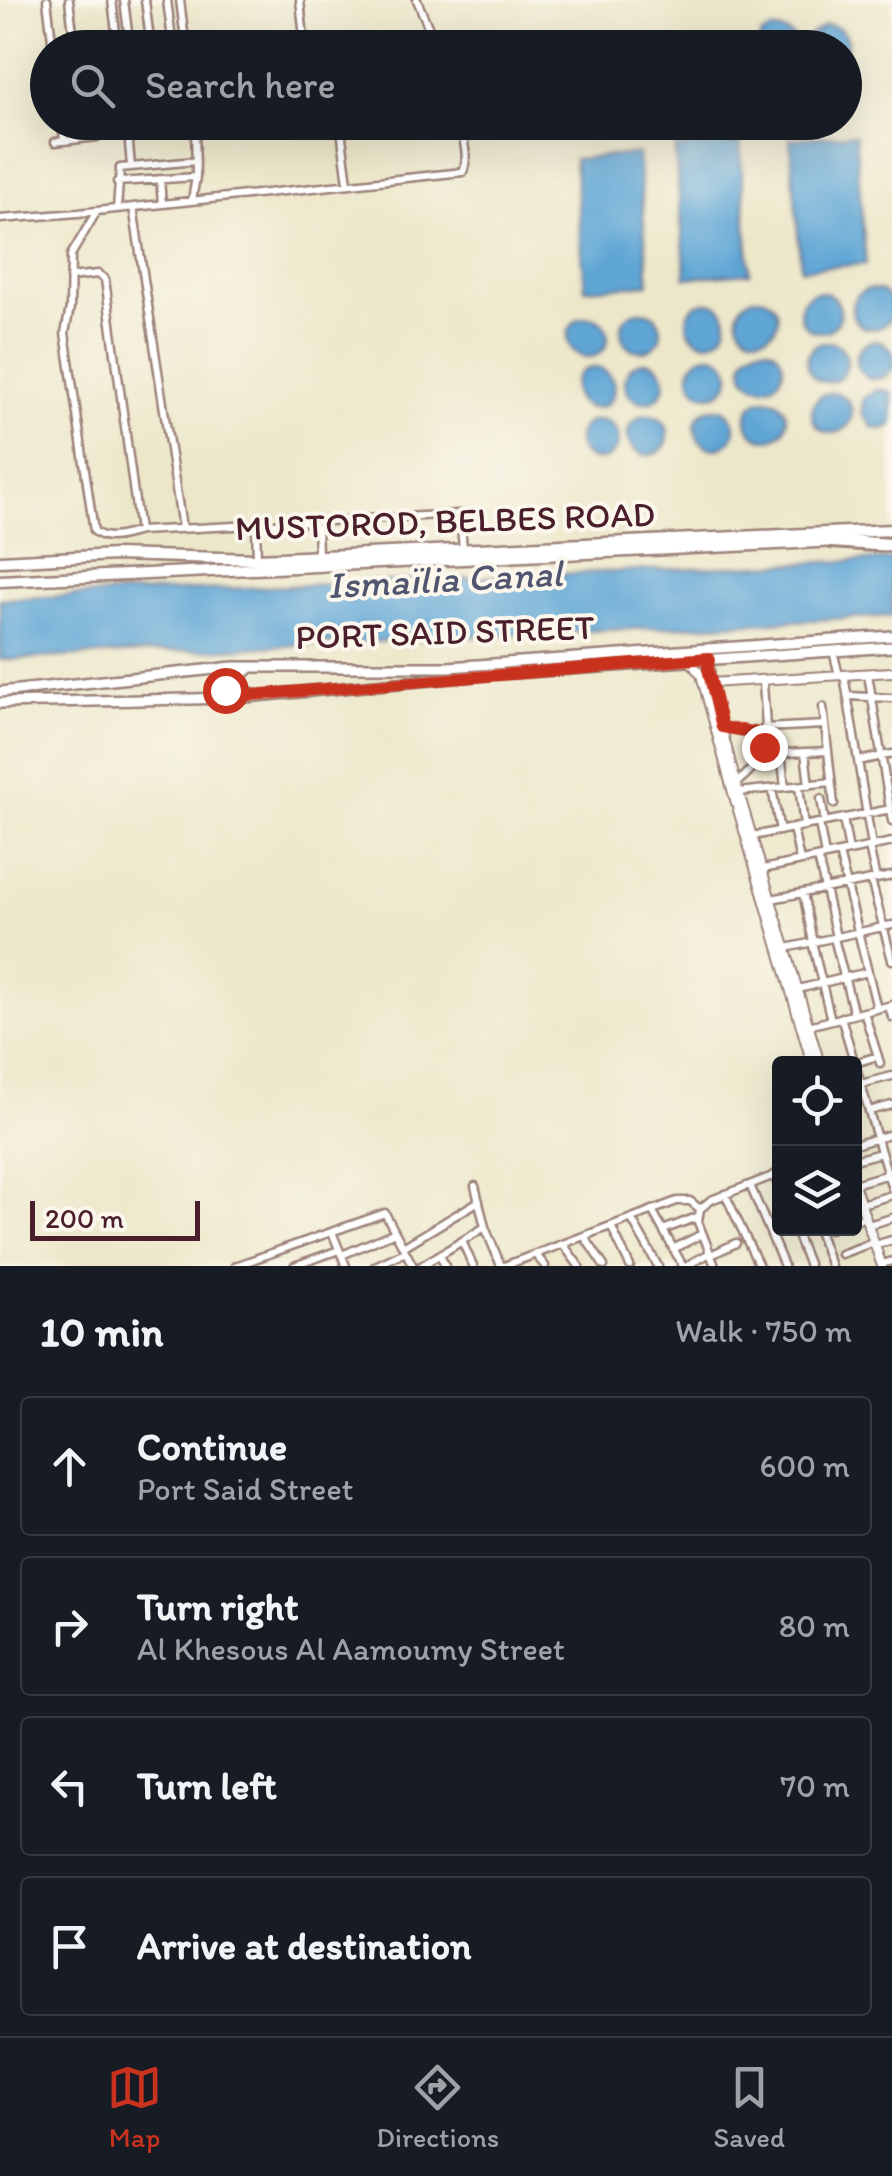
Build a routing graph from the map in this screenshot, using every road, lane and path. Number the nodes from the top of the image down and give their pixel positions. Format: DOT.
graph roads {
  1 [pos="47,0"];
  2 [pos="69,0"];
  3 [pos="112,0"];
  4 [pos="124,0"];
  5 [pos="145,0"];
  6 [pos="167,0"];
  7 [pos="180,0"];
  8 [pos="300,0"];
  9 [pos="418,0"];
  10 [pos="51,30"];
  11 [pos="73,30"];
  12 [pos="116,30"];
  13 [pos="128,30"];
  14 [pos="148,30"];
  15 [pos="171,30"];
  16 [pos="184,30"];
  17 [pos="302,30"];
  18 [pos="430,30"];
  19 [pos="71,140"];
  20 [pos="128,140"];
  21 [pos="195,140"];
  22 [pos="342,140"];
  23 [pos="462,140"];
  24 [pos="64,141"];
  25 [pos="55,142"];
  26 [pos="196,162"];
  27 [pos="131,166"];
  28 [pos="196,177"];
  29 [pos="160,179"];
  30 [pos="117,182"];
  31 [pos="348,183"];
  32 [pos="192,200"];
  33 [pos="162,204"];
  34 [pos="133,207"];
  35 [pos="117,209"];
  36 [pos="98,211"];
  37 [pos="0,218"];
  38 [pos="70,277"];
  39 [pos="317,526"];
  40 [pos="182,528"];
  41 [pos="256,529"];
  42 [pos="892,530"];
  43 [pos="139,531"];
  44 [pos="115,537"];
  45 [pos="830,541"];
  46 [pos="892,542"];
  47 [pos="463,549"];
  48 [pos="257,553"];
  49 [pos="115,555"];
  50 [pos="318,556"];
  51 [pos="23,558"];
  52 [pos="0,561"];
  53 [pos="24,580"];
  54 [pos="0,581"];
  55 [pos="892,636"];
  56 [pos="892,647"];
  57 [pos="833,651"];
  58 [pos="709,658"];
  59 [pos="690,660"];
  60 [pos="254,666"];
  61 [pos="213,669"];
  62 [pos="892,672"];
  63 [pos="868,674"];
  64 [pos="842,675"];
  65 [pos="762,680"];
  66 [pos="710,683"];
  67 [pos="0,692"];
  68 [pos="255,696"];
  69 [pos="848,696"];
  70 [pos="214,698"];
  71 [pos="872,698"];
  72 [pos="892,698"];
  73 [pos="0,703"];
  74 [pos="823,707"];
  75 [pos="825,725"];
  76 [pos="722,727"];
  77 [pos="764,731"];
  78 [pos="805,752"];
  79 [pos="828,752"];
  80 [pos="782,753"];
  81 [pos="763,754"];
  82 [pos="892,754"];
  83 [pos="882,756"];
  84 [pos="858,760"];
  85 [pos="831,782"];
  86 [pos="809,785"];
  87 [pos="799,786"];
  88 [pos="735,787"];
  89 [pos="785,787"];
  90 [pos="772,789"];
  91 [pos="822,798"];
  92 [pos="834,804"];
  93 [pos="891,809"];
  94 [pos="867,814"];
  95 [pos="843,818"];
  96 [pos="892,820"];
  97 [pos="822,822"];
  98 [pos="804,826"];
  99 [pos="793,828"];
  100 [pos="780,830"];
  101 [pos="752,836"];
  102 [pos="892,842"];
  103 [pos="870,847"];
  104 [pos="849,851"];
  105 [pos="839,853"];
  106 [pos="822,857"];
  107 [pos="800,862"];
  108 [pos="763,869"];
  109 [pos="892,876"];
  110 [pos="874,880"];
  111 [pos="847,885"];
  112 [pos="826,889"];
  113 [pos="803,893"];
  114 [pos="772,899"];
  115 [pos="888,926"];
  116 [pos="858,932"];
  117 [pos="835,937"];
  118 [pos="812,942"];
  119 [pos="786,948"];
  120 [pos="892,960"];
  121 [pos="868,972"];
  122 [pos="844,978"];
  123 [pos="822,983"];
  124 [pos="798,989"];
  125 [pos="890,1005"];
  126 [pos="877,1008"];
  127 [pos="864,1012"];
  128 [pos="854,1014"];
  129 [pos="842,1017"];
  130 [pos="892,1017"];
  131 [pos="831,1020"];
  132 [pos="808,1026"];
  133 [pos="814,1056"];
  134 [pos="814,1056"];
  135 [pos="853,1056"];
  136 [pos="862,1061"];
  137 [pos="892,1076"];
  138 [pos="862,1084"];
  139 [pos="862,1087"];
  140 [pos="892,1105"];
  141 [pos="869,1111"];
  142 [pos="892,1134"];
  143 [pos="877,1138"];
  144 [pos="862,1143"];
  145 [pos="881,1152"];
  146 [pos="862,1158"];
  147 [pos="888,1161"];
  148 [pos="890,1174"];
  149 [pos="772,1176"];
  150 [pos="862,1182"];
  151 [pos="750,1185"];
  152 [pos="475,1186"];
  153 [pos="892,1192"];
  154 [pos="726,1194"];
  155 [pos="862,1198"];
  156 [pos="479,1201"];
  157 [pos="862,1209"];
  158 [pos="652,1210"];
  159 [pos="699,1213"];
  160 [pos="630,1218"];
  161 [pos="892,1218"];
  162 [pos="862,1221"];
  163 [pos="867,1221"];
  164 [pos="611,1226"];
  165 [pos="485,1227"];
  166 [pos="663,1230"];
  167 [pos="332,1232"];
  168 [pos="395,1232"];
  169 [pos="702,1234"];
  170 [pos="584,1236"];
  171 [pos="797,1236"];
  172 [pos="821,1236"];
  173 [pos="844,1238"];
  174 [pos="892,1240"];
  175 [pos="462,1241"];
  176 [pos="736,1242"];
  177 [pos="874,1243"];
  178 [pos="563,1244"];
  179 [pos="285,1249"];
  180 [pos="673,1249"];
  181 [pos="404,1250"];
  182 [pos="340,1252"];
  183 [pos="536,1254"];
  184 [pos="710,1254"];
  185 [pos="440,1255"];
  186 [pos="892,1261"];
  187 [pos="516,1264"];
  188 [pos="882,1265"];
  189 [pos="236,1266"];
  190 [pos="293,1266"];
  191 [pos="346,1266"];
  192 [pos="375,1266"];
  193 [pos="413,1266"];
  194 [pos="421,1266"];
  195 [pos="446,1266"];
  196 [pos="473,1266"];
  197 [pos="502,1266"];
  198 [pos="545,1266"];
  199 [pos="578,1266"];
  200 [pos="604,1266"];
  201 [pos="630,1266"];
  202 [pos="658,1266"];
  203 [pos="684,1266"];
  204 [pos="715,1266"];
  205 [pos="759,1266"];
  206 [pos="784,1266"];
  207 [pos="809,1266"];
  208 [pos="831,1266"];
  1 -- 10 [label="street"];
  2 -- 11 [label="street"];
  3 -- 12 [label="street"];
  4 -- 13 [label="street"];
  5 -- 14 [label="street"];
  6 -- 15 [label="street"];
  7 -- 16 [label="street"];
  8 -- 17 [label="street"];
  9 -- 18 [label="street"];
  19 -- 24 [label="street"];
  20 -- 27 [label="street"];
  21 -- 26 [label="street"];
  22 -- 31 [label="street"];
  23 -- 31 [label="street"];
  24 -- 25 [label="street"];
  26 -- 27 [label="street"];
  26 -- 28 [label="street"];
  27 -- 30 [label="street"];
  28 -- 29 [label="street"];
  28 -- 32 [label="street"];
  29 -- 30 [label="street"];
  29 -- 33 [label="street"];
  30 -- 35 [label="street"];
  31 -- 32 [label="street"];
  32 -- 33 [label="street"];
  33 -- 34 [label="street"];
  34 -- 35 [label="street"];
  34 -- 40 [label="street"];
  35 -- 36 [label="street"];
  36 -- 37 [label="street"];
  36 -- 38 [label="street"];
  38 -- 43 [label="street"];
  38 -- 44 [label="street"];
  39 -- 41 [label="street"];
  39 -- 47 [label="street"];
  39 -- 50 [label="street"];
  40 -- 41 [label="street"];
  40 -- 43 [label="street"];
  41 -- 48 [label="street"];
  42 -- 47 [label="main road, MUSTOROD, BELBES ROAD"];
  43 -- 44 [label="street"];
  44 -- 49 [label="street"];
  45 -- 46 [label="highway"];
  45 -- 53 [label="main road, MUSTOROD, BELBES ROAD"];
  47 -- 50 [label="main road, MUSTOROD, BELBES ROAD"];
  48 -- 49 [label="main road, MUSTOROD, BELBES ROAD"];
  48 -- 50 [label="main road, MUSTOROD, BELBES ROAD"];
  49 -- 51 [label="main road, MUSTOROD, BELBES ROAD"];
  51 -- 52 [label="main road, MUSTOROD, BELBES ROAD"];
  51 -- 53 [label="main road"];
  53 -- 54 [label="main road, MUSTOROD, BELBES ROAD"];
  55 -- 60 [label="main road, PORT SAID STREET"];
  56 -- 57 [label="main road, PORT SAID STREET"];
  57 -- 58 [label="main road, PORT SAID STREET"];
  57 -- 64 [label="street"];
  58 -- 59 [label="main road, PORT SAID STREET"];
  58 -- 66 [label="street"];
  59 -- 68 [label="main road, PORT SAID STREET"];
  59 -- 88 [label="street"];
  60 -- 61 [label="main road, PORT SAID STREET"];
  60 -- 68 [label="main road"];
  61 -- 67 [label="main road, PORT SAID STREET"];
  61 -- 70 [label="main road"];
  62 -- 63 [label="street"];
  63 -- 64 [label="street"];
  63 -- 71 [label="street"];
  64 -- 65 [label="street"];
  64 -- 69 [label="street"];
  65 -- 66 [label="street"];
  65 -- 77 [label="street"];
  66 -- 76 [label="street"];
  68 -- 70 [label="main road, PORT SAID STREET"];
  69 -- 71 [label="street"];
  69 -- 84 [label="street"];
  70 -- 73 [label="main road, PORT SAID STREET"];
  71 -- 72 [label="street"];
  71 -- 83 [label="street"];
  74 -- 75 [label="street"];
  75 -- 77 [label="street"];
  75 -- 79 [label="street"];
  76 -- 77 [label="street"];
  76 -- 88 [label="street"];
  77 -- 81 [label="street"];
  78 -- 79 [label="street"];
  78 -- 80 [label="street"];
  78 -- 86 [label="street"];
  79 -- 85 [label="street"];
  80 -- 81 [label="street"];
  80 -- 89 [label="street"];
  81 -- 88 [label="street"];
  82 -- 83 [label="street"];
  83 -- 84 [label="street"];
  83 -- 93 [label="street"];
  84 -- 94 [label="street"];
  85 -- 86 [label="street"];
  85 -- 92 [label="street"];
  86 -- 87 [label="street"];
  87 -- 89 [label="street"];
  87 -- 98 [label="street"];
  88 -- 90 [label="street"];
  88 -- 101 [label="street"];
  88 -- 133 [label="street"];
  89 -- 90 [label="street"];
  90 -- 100 [label="street"];
  91 -- 97 [label="street"];
  93 -- 94 [label="street"];
  93 -- 96 [label="street"];
  94 -- 95 [label="street"];
  94 -- 103 [label="street"];
  95 -- 97 [label="street"];
  95 -- 104 [label="street"];
  97 -- 98 [label="street"];
  97 -- 106 [label="street"];
  98 -- 99 [label="street"];
  99 -- 100 [label="street"];
  99 -- 107 [label="street"];
  100 -- 101 [label="street"];
  101 -- 108 [label="street"];
  102 -- 103 [label="street"];
  103 -- 104 [label="street"];
  103 -- 110 [label="street"];
  104 -- 105 [label="street"];
  105 -- 106 [label="street"];
  105 -- 111 [label="street"];
  106 -- 107 [label="street"];
  106 -- 112 [label="street"];
  107 -- 108 [label="street"];
  108 -- 114 [label="street"];
  109 -- 110 [label="street"];
  110 -- 111 [label="street"];
  110 -- 115 [label="street"];
  111 -- 112 [label="street"];
  111 -- 116 [label="street"];
  112 -- 113 [label="street"];
  112 -- 117 [label="street"];
  113 -- 114 [label="street"];
  113 -- 118 [label="street"];
  114 -- 119 [label="street"];
  115 -- 116 [label="street"];
  115 -- 120 [label="street"];
  116 -- 117 [label="street"];
  116 -- 121 [label="street"];
  117 -- 118 [label="street"];
  117 -- 122 [label="street"];
  118 -- 119 [label="street"];
  118 -- 123 [label="street"];
  119 -- 124 [label="street"];
  121 -- 122 [label="street"];
  121 -- 126 [label="street"];
  122 -- 123 [label="street"];
  122 -- 128 [label="street"];
  123 -- 124 [label="street"];
  123 -- 131 [label="street"];
  124 -- 132 [label="street"];
  125 -- 126 [label="street"];
  125 -- 130 [label="street"];
  126 -- 127 [label="street"];
  127 -- 128 [label="street"];
  127 -- 136 [label="street"];
  128 -- 129 [label="street"];
  129 -- 131 [label="street"];
  129 -- 135 [label="street"];
  131 -- 132 [label="street"];
  132 -- 134 [label="street"];
  137 -- 138 [label="street"];
  139 -- 141 [label="street"];
  140 -- 141 [label="street"];
  141 -- 143 [label="street"];
  142 -- 143 [label="street"];
  143 -- 144 [label="street"];
  143 -- 145 [label="street"];
  145 -- 146 [label="street"];
  145 -- 147 [label="street"];
  147 -- 148 [label="street"];
  148 -- 150 [label="street"];
  148 -- 153 [label="street"];
  149 -- 151 [label="street"];
  151 -- 154 [label="street"];
  151 -- 206 [label="street"];
  152 -- 156 [label="street"];
  153 -- 155 [label="street"];
  154 -- 159 [label="street"];
  154 -- 205 [label="street"];
  156 -- 165 [label="street"];
  156 -- 181 [label="street"];
  157 -- 163 [label="street"];
  158 -- 159 [label="street"];
  158 -- 160 [label="street"];
  158 -- 166 [label="street"];
  159 -- 166 [label="street"];
  159 -- 169 [label="street"];
  160 -- 164 [label="street"];
  160 -- 202 [label="street"];
  161 -- 163 [label="street"];
  162 -- 163 [label="street"];
  163 -- 177 [label="street"];
  164 -- 170 [label="street"];
  164 -- 201 [label="street"];
  165 -- 175 [label="street"];
  165 -- 197 [label="street"];
  166 -- 180 [label="street"];
  167 -- 168 [label="street"];
  167 -- 179 [label="street"];
  167 -- 182 [label="street"];
  168 -- 181 [label="street"];
  168 -- 182 [label="street"];
  169 -- 180 [label="street"];
  169 -- 184 [label="street"];
  170 -- 178 [label="street"];
  170 -- 200 [label="street"];
  171 -- 207 [label="street"];
  172 -- 208 [label="street"];
  173 -- 177 [label="street"];
  174 -- 177 [label="street"];
  175 -- 185 [label="street"];
  175 -- 196 [label="street"];
  176 -- 184 [label="street"];
  177 -- 188 [label="street"];
  178 -- 183 [label="street"];
  178 -- 199 [label="street"];
  179 -- 189 [label="street"];
  179 -- 190 [label="street"];
  180 -- 203 [label="street"];
  181 -- 192 [label="street"];
  181 -- 193 [label="street"];
  182 -- 190 [label="street"];
  182 -- 191 [label="street"];
  183 -- 187 [label="street"];
  183 -- 198 [label="street"];
  184 -- 203 [label="street"];
  184 -- 204 [label="street"];
  185 -- 194 [label="street"];
  185 -- 195 [label="street"];
  186 -- 188 [label="street"];
  187 -- 197 [label="street"];
}
